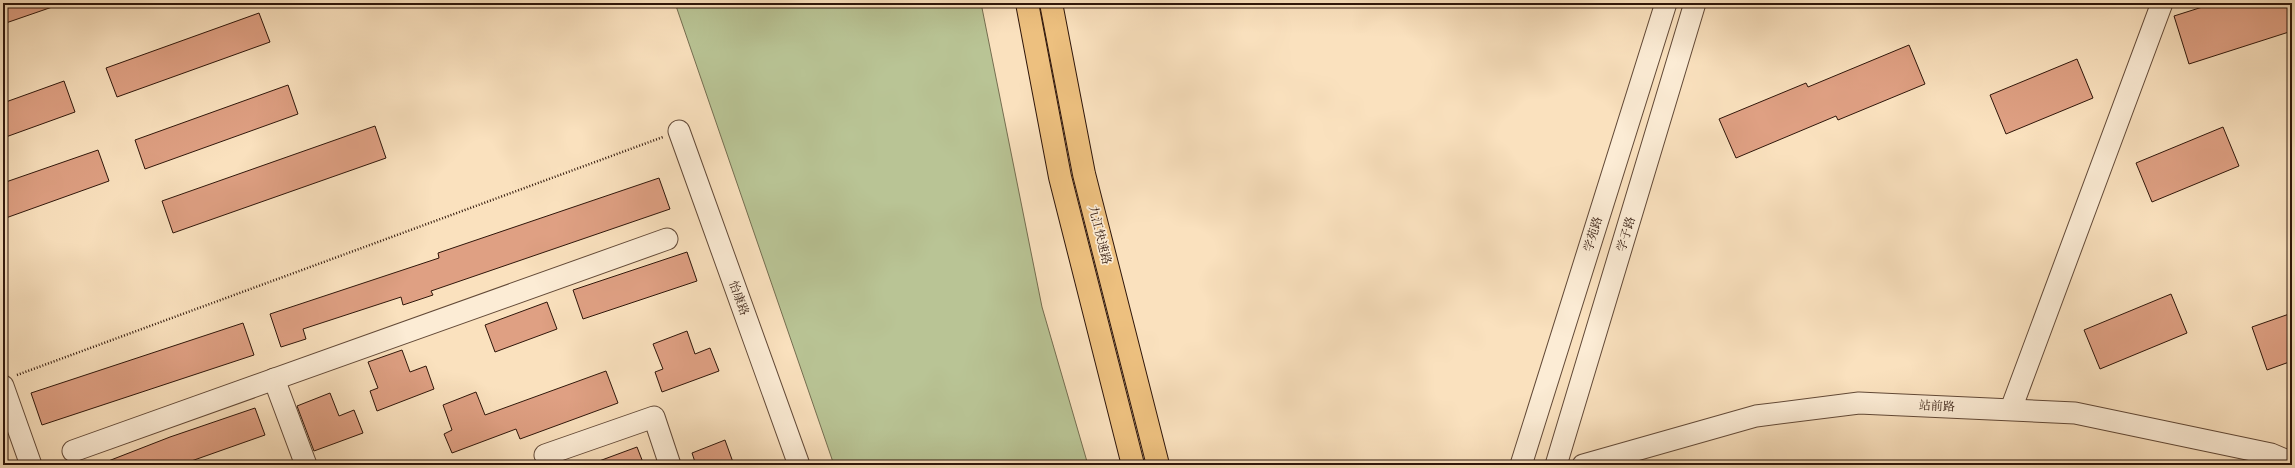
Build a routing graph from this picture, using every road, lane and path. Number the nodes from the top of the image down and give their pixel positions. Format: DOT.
graph roads {
  1 [pos="1027,3"];
  2 [pos="1051,3"];
  3 [pos="1666,3"];
  4 [pos="1696,3"];
  5 [pos="2162,3"];
  6 [pos="679,131"];
  7 [pos="667,239"];
  8 [pos="274,379"];
  9 [pos="7,382"];
  10 [pos="2011,409"];
  11 [pos="73,451"];
  12 [pos="545,454"];
  13 [pos="2292,463"];
  14 [pos="31,465"];
  15 [pos="306,465"];
  16 [pos="670,465"];
  17 [pos="799,465"];
  18 [pos="1133,465"];
  19 [pos="1158,465"];
  20 [pos="1521,465"];
  21 [pos="1556,465"];
  22 [pos="1583,465"];
  1 -- 18 [label="highway, 九江快速路"];
  2 -- 19 [label="highway, 九江快速路"];
  3 -- 20 [label="street, 学苑路"];
  4 -- 21 [label="street, 学子路"];
  5 -- 10 [label="street"];
  6 -- 9 [label="path"];
  6 -- 17 [label="street, 怡康路"];
  7 -- 8 [label="street"];
  8 -- 11 [label="street"];
  8 -- 15 [label="street"];
  9 -- 14 [label="street"];
  10 -- 13 [label="street, 站前路"];
  10 -- 22 [label="street, 站前路"];
  12 -- 16 [label="street"];
}
